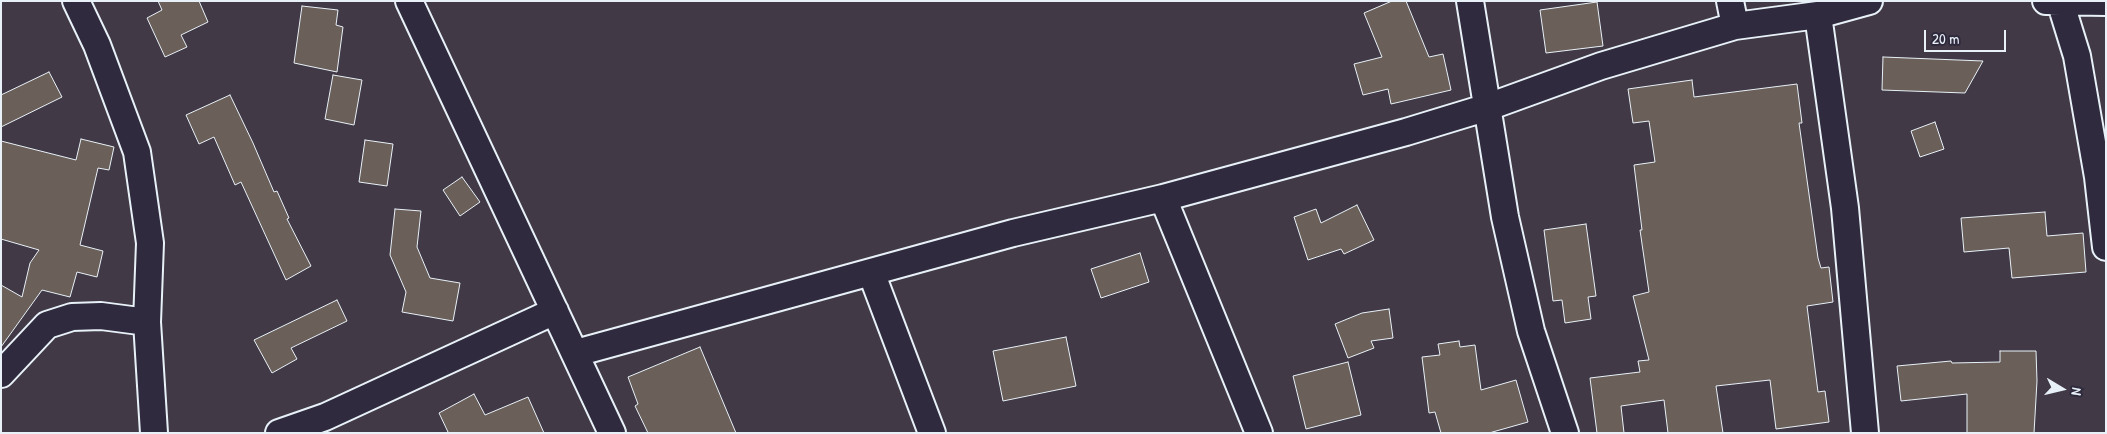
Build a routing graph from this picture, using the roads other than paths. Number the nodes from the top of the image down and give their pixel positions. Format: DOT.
graph roads {
  1 [pos="76,1"];
  2 [pos="409,1"];
  3 [pos="1470,1"];
  4 [pos="1730,1"];
  5 [pos="1869,1"];
  6 [pos="2056,2"];
  7 [pos="2106,2"];
  8 [pos="1818,15"];
  9 [pos="1735,26"];
  10 [pos="1488,107"];
  11 [pos="1163,198"];
  12 [pos="2106,248"];
  13 [pos="872,272"];
  14 [pos="555,311"];
  15 [pos="147,322"];
  16 [pos="576,353"];
  17 [pos="1,374"];
  18 [pos="154,433"];
  19 [pos="279,433"];
  20 [pos="612,433"];
  21 [pos="932,433"];
  22 [pos="1259,433"];
  23 [pos="1565,433"];
  24 [pos="1866,433"];
  1 -- 15 [label="street"];
  2 -- 14 [label="street"];
  3 -- 10 [label="street"];
  4 -- 9 [label="street"];
  5 -- 8 [label="street"];
  6 -- 7 [label="street"];
  6 -- 12 [label="street"];
  8 -- 9 [label="street"];
  8 -- 24 [label="street"];
  9 -- 10 [label="street"];
  10 -- 11 [label="street"];
  10 -- 23 [label="street"];
  11 -- 13 [label="street"];
  11 -- 22 [label="street"];
  13 -- 16 [label="street"];
  13 -- 21 [label="street"];
  14 -- 16 [label="street"];
  14 -- 19 [label="street"];
  15 -- 17 [label="street"];
  15 -- 18 [label="street"];
  16 -- 20 [label="street"];
}
